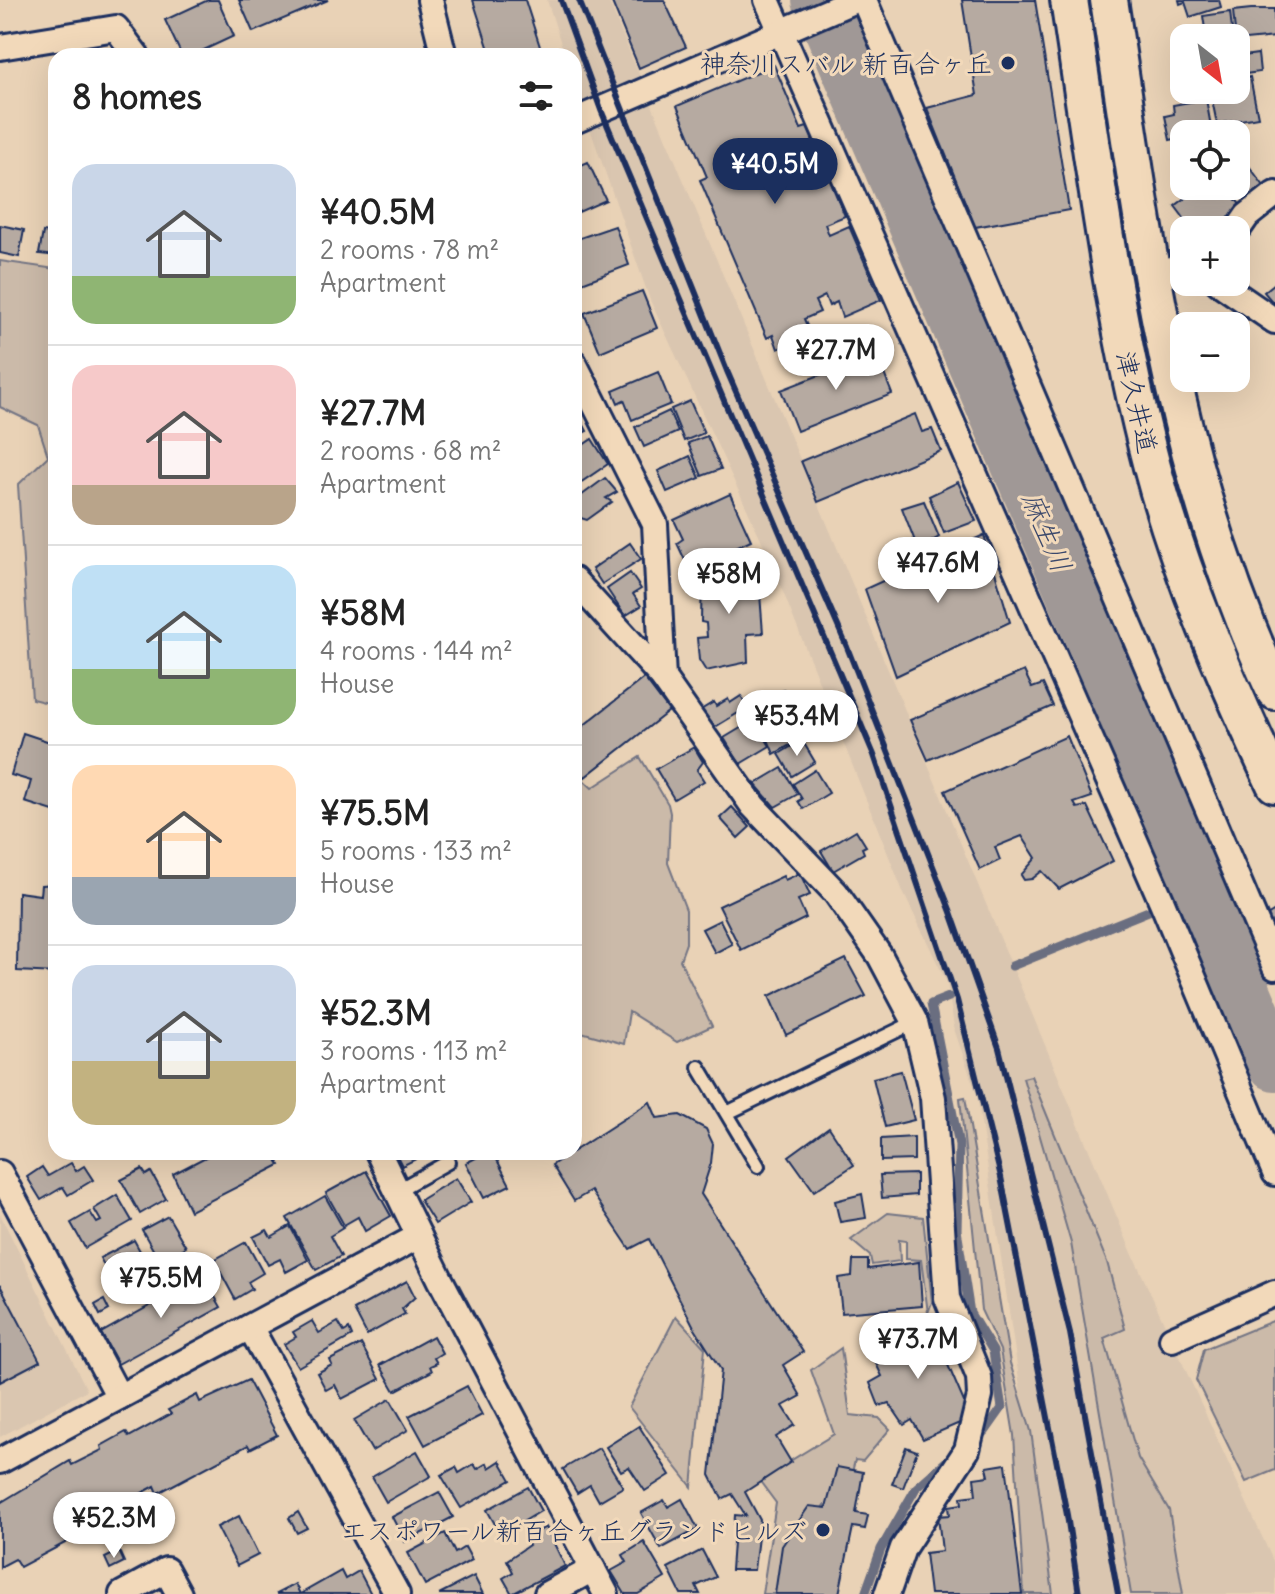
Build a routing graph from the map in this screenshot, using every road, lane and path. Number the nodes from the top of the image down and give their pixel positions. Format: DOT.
graph roads {
  1 [pos="430,0"];
  2 [pos="767,0"];
  3 [pos="1069,0"];
  4 [pos="1109,0"];
  5 [pos="854,2"];
  6 [pos="782,35"];
  7 [pos="0,47"];
  8 [pos="131,48"];
  9 [pos="442,48"];
  10 [pos="582,118"];
  11 [pos="1275,194"];
  12 [pos="1247,216"];
  13 [pos="1167,270"];
  14 [pos="1238,296"];
  15 [pos="1275,321"];
  16 [pos="582,379"];
  17 [pos="582,589"];
  18 [pos="663,678"];
  19 [pos="1275,691"];
  20 [pos="1275,784"];
  21 [pos="1275,967"];
  22 [pos="915,1022"];
  23 [pos="699,1067"];
  24 [pos="727,1113"];
  25 [pos="382,1160"];
  26 [pos="448,1162"];
  27 [pos="758,1166"];
  28 [pos="0,1173"];
  29 [pos="1275,1173"];
  30 [pos="398,1190"];
  31 [pos="419,1236"];
  32 [pos="1275,1293"];
  33 [pos="250,1327"];
  34 [pos="1172,1339"];
  35 [pos="119,1397"];
  36 [pos="0,1461"];
  37 [pos="593,1569"];
  38 [pos="122,1594"];
  39 [pos="179,1594"];
  40 [pos="397,1594"];
  41 [pos="547,1594"];
  42 [pos="606,1594"];
  43 [pos="887,1594"];
  1 -- 9 [label="street"];
  2 -- 6 [label="street"];
  3 -- 20 [label="main road, 津久井道"];
  4 -- 13 [label="main road, 津久井道"];
  5 -- 6 [label="street"];
  5 -- 21 [label="street"];
  6 -- 10 [label="street"];
  6 -- 29 [label="street"];
  7 -- 8 [label="street"];
  11 -- 12 [label="street"];
  13 -- 19 [label="main road, 津久井道"];
  14 -- 15 [label="street"];
  16 -- 18 [label="street"];
  17 -- 18 [label="street"];
  18 -- 22 [label="street"];
  22 -- 24 [label="lane"];
  22 -- 43 [label="street"];
  23 -- 24 [label="lane"];
  24 -- 27 [label="lane"];
  25 -- 30 [label="street"];
  26 -- 30 [label="lane"];
  28 -- 35 [label="street"];
  30 -- 31 [label="street"];
  31 -- 33 [label="street"];
  31 -- 37 [label="street"];
  32 -- 34 [label="street"];
  33 -- 35 [label="street"];
  33 -- 40 [label="street"];
  35 -- 36 [label="street"];
  37 -- 41 [label="street"];
  37 -- 42 [label="street"];
  38 -- 39 [label="street"];
}
